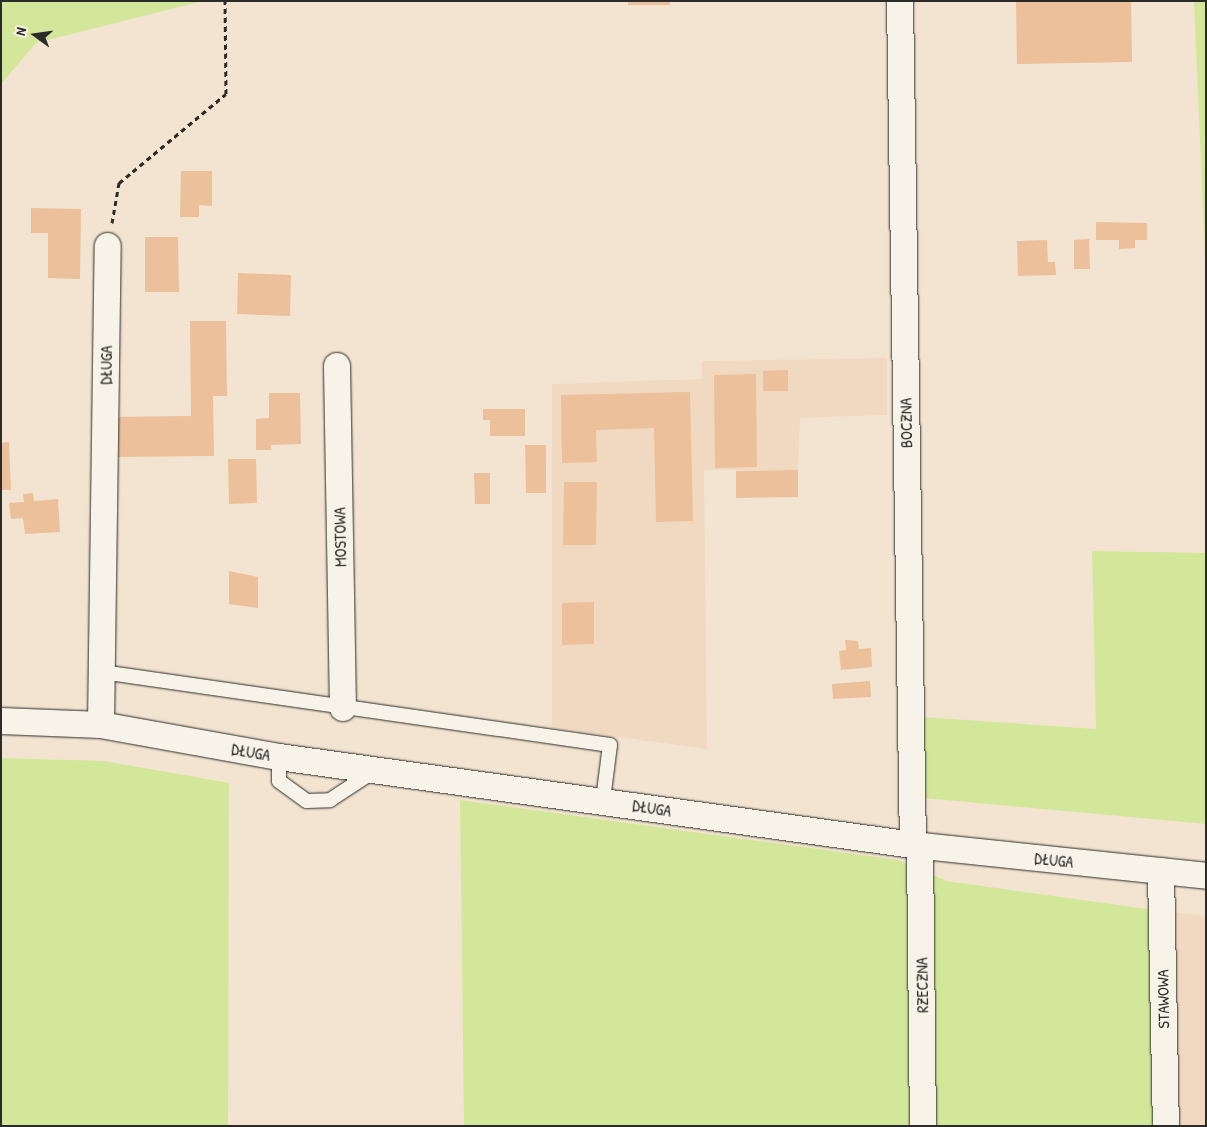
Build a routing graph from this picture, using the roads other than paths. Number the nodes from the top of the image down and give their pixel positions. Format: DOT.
graph roads {
  1 [pos="900,1"];
  2 [pos="108,246"];
  3 [pos="337,366"];
  4 [pos="102,672"];
  5 [pos="343,708"];
  6 [pos="1,721"];
  7 [pos="101,725"];
  8 [pos="279,756"];
  9 [pos="378,768"];
  10 [pos="603,800"];
  11 [pos="916,845"];
  12 [pos="1160,871"];
  13 [pos="1206,876"];
  14 [pos="923,1126"];
  15 [pos="1166,1126"];
  1 -- 11 [label="street, BOCZNA"];
  2 -- 4 [label="street, DŁUGA"];
  3 -- 5 [label="street, MOSTOWA"];
  4 -- 5 [label="lane"];
  4 -- 7 [label="street, DŁUGA"];
  5 -- 10 [label="lane"];
  6 -- 7 [label="street, DŁUGA"];
  7 -- 8 [label="street, DŁUGA"];
  8 -- 9 [label="street, DŁUGA"];
  8 -- 9 [label="lane"];
  9 -- 10 [label="street, DŁUGA"];
  10 -- 11 [label="street, DŁUGA"];
  11 -- 12 [label="street, DŁUGA"];
  11 -- 14 [label="street, RZECZNA"];
  12 -- 13 [label="street, DŁUGA"];
  12 -- 15 [label="street, STAWOWA"];
}
